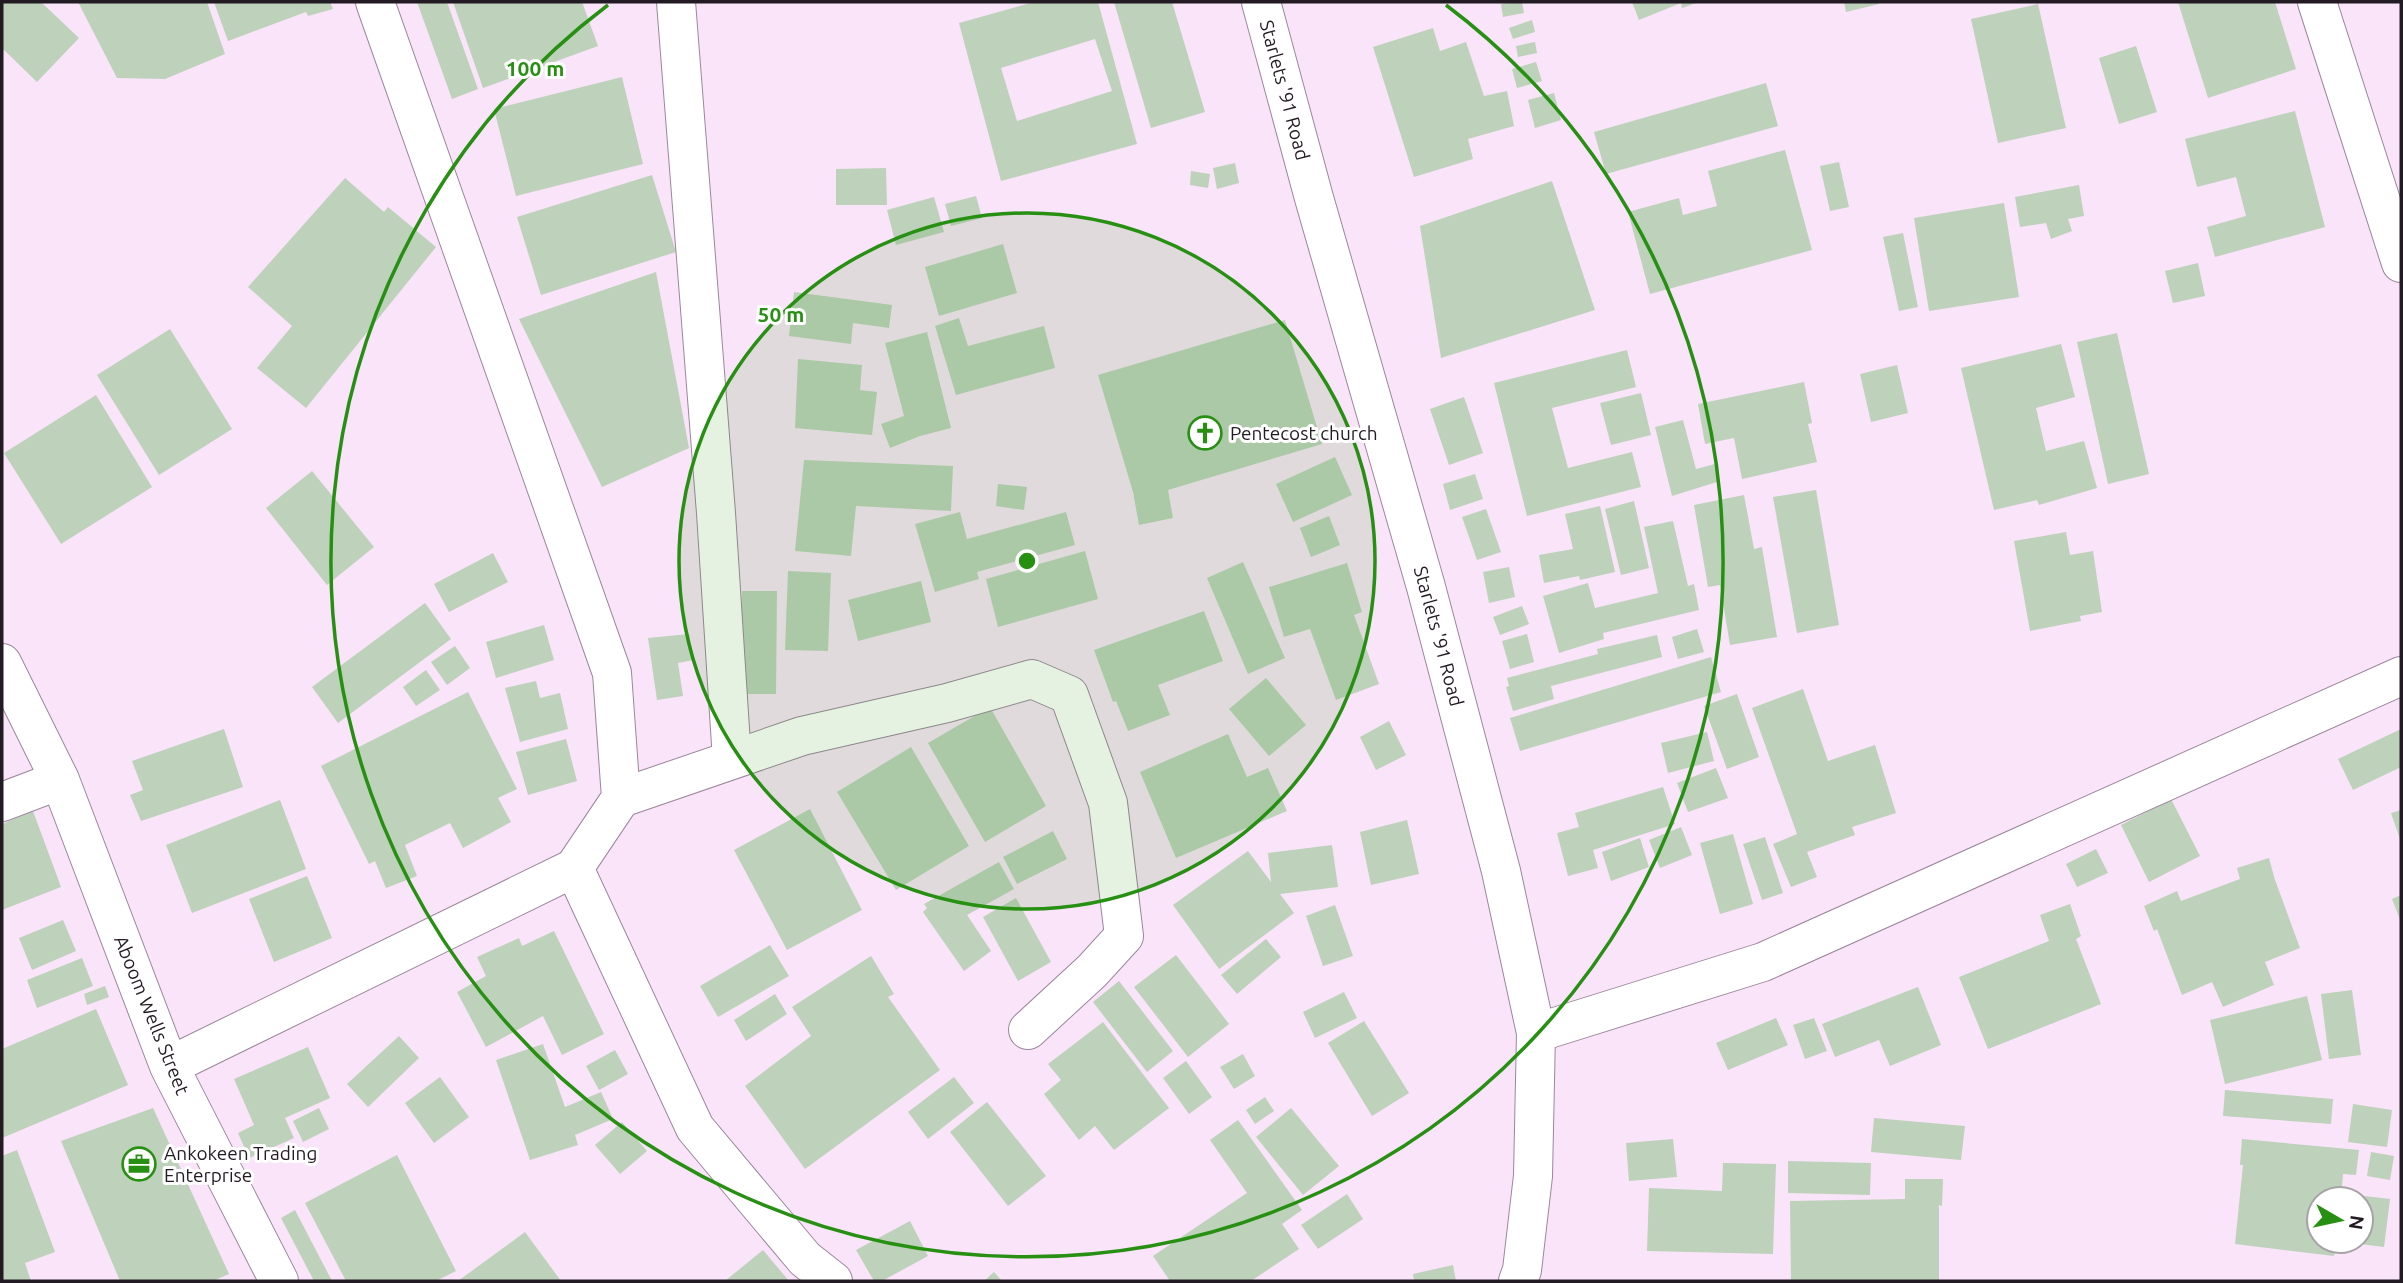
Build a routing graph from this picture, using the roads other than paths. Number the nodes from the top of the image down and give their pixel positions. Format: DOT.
graph roads {
  1 [pos="376,2"];
  2 [pos="676,2"];
  3 [pos="1261,2"];
  4 [pos="2317,2"];
  5 [pos="2401,262"];
  6 [pos="2,663"];
  7 [pos="2401,676"];
  8 [pos="732,760"];
  9 [pos="60,780"];
  10 [pos="621,798"];
  11 [pos="2,802"];
  12 [pos="574,868"];
  13 [pos="1028,1030"];
  14 [pos="1536,1033"];
  15 [pos="169,1066"];
  16 [pos="279,1281"];
  17 [pos="833,1281"];
  18 [pos="1518,1281"];
  1 -- 10 [label="street"];
  2 -- 8 [label="street"];
  3 -- 14 [label="street, Starlets '91 Road"];
  4 -- 5 [label="street"];
  6 -- 9 [label="street, Aboom Wells Street"];
  7 -- 14 [label="street"];
  8 -- 10 [label="street"];
  8 -- 13 [label="street"];
  9 -- 11 [label="street"];
  9 -- 15 [label="street, Aboom Wells Street"];
  10 -- 12 [label="street"];
  12 -- 15 [label="street"];
  12 -- 17 [label="street"];
  14 -- 18 [label="street, Starlets '91 Road"];
  15 -- 16 [label="street, Aboom Wells Street"];
}
